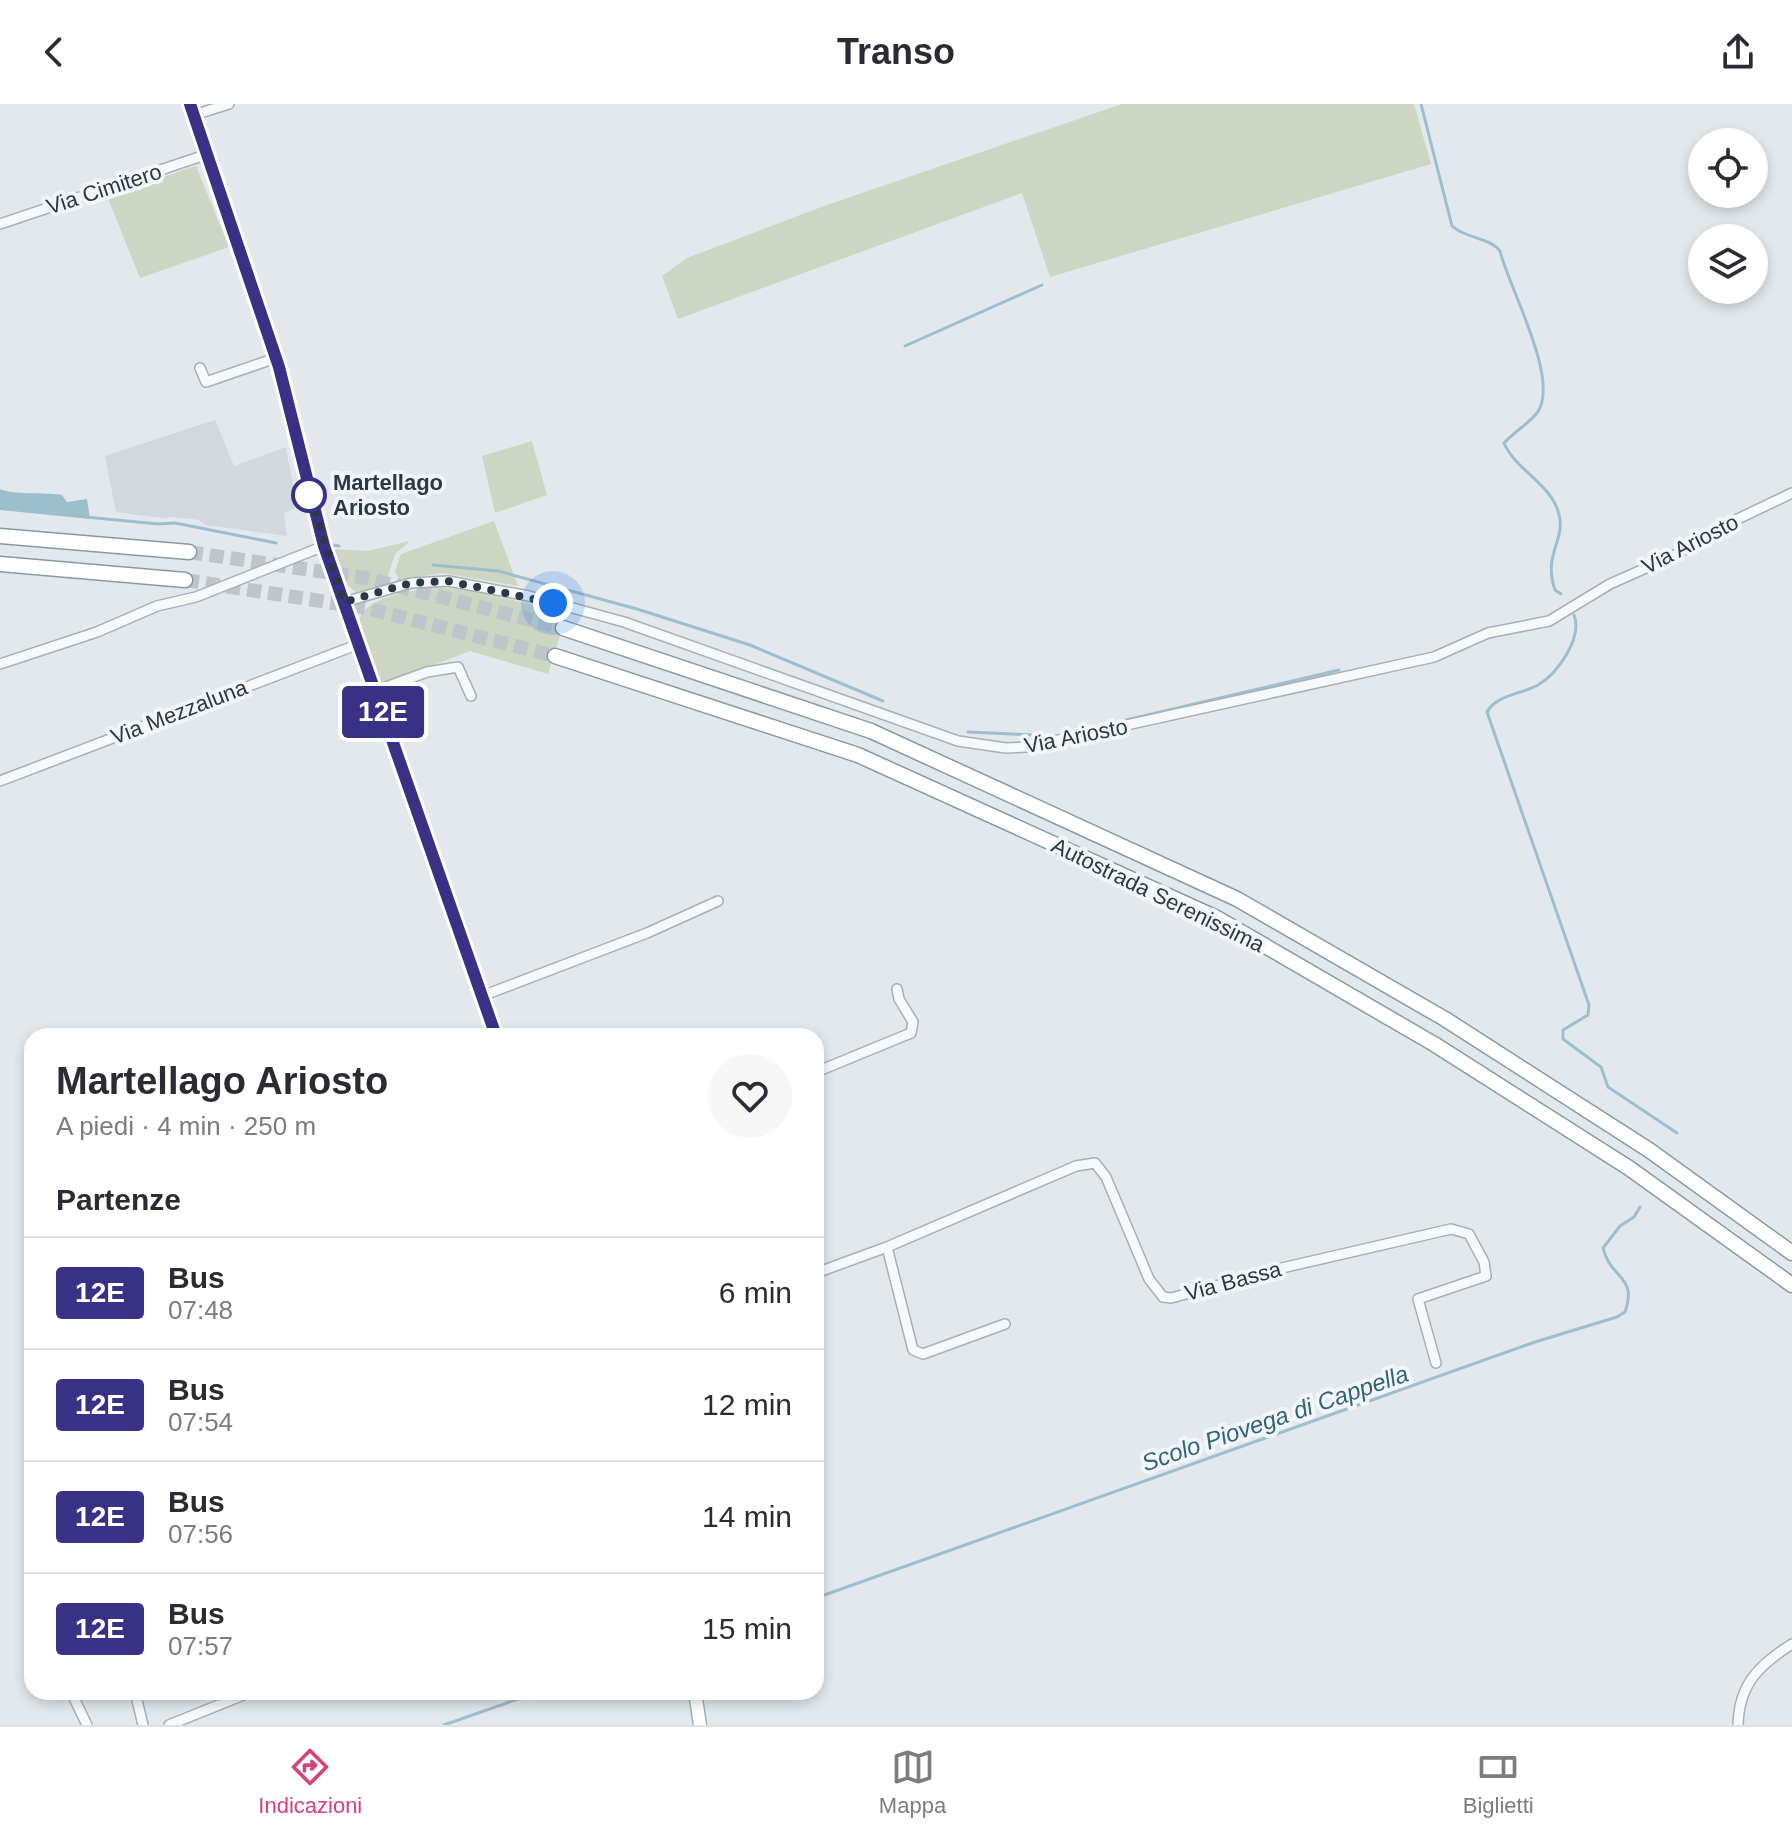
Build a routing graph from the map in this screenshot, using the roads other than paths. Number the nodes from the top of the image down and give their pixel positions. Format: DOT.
graph roads {
  1 [pos="229,104"];
  2 [pos="192,110"];
  3 [pos="208,154"];
  4 [pos="0,224"];
  5 [pos="276,358"];
  6 [pos="200,368"];
  7 [pos="1792,493"];
  8 [pos="0,536"];
  9 [pos="324,546"];
  10 [pos="189,552"];
  11 [pos="0,564"];
  12 [pos="185,580"];
  13 [pos="344,602"];
  14 [pos="563,628"];
  15 [pos="359,644"];
  16 [pos="555,656"];
  17 [pos="0,664"];
  18 [pos="375,691"];
  19 [pos="471,696"];
  20 [pos="0,781"];
  21 [pos="718,901"];
  22 [pos="897,989"];
  23 [pos="482,996"];
  24 [pos="493,1028"];
  25 [pos="824,1069"];
  26 [pos="887,1247"];
  27 [pos="1792,1253"];
  28 [pos="824,1270"];
  29 [pos="1792,1285"];
  30 [pos="1005,1324"];
  31 [pos="1436,1363"];
  32 [pos="1792,1644"];
  33 [pos="75,1700"];
  34 [pos="137,1700"];
  35 [pos="231,1700"];
  36 [pos="696,1700"];
  37 [pos="87,1725"];
  38 [pos="143,1725"];
  39 [pos="169,1725"];
  40 [pos="700,1725"];
  41 [pos="1738,1725"];
  1 -- 2 [label="street"];
  2 -- 3 [label="main road"];
  3 -- 4 [label="street, Via Cimitero"];
  3 -- 5 [label="main road"];
  5 -- 6 [label="street"];
  5 -- 9 [label="main road"];
  7 -- 13 [label="street, Via Ariosto"];
  8 -- 10 [label="highway"];
  9 -- 13 [label="main road"];
  9 -- 17 [label="street"];
  11 -- 12 [label="highway"];
  13 -- 15 [label="main road"];
  14 -- 27 [label="highway, Autostrada Serenissima"];
  15 -- 18 [label="main road"];
  15 -- 20 [label="street, Via Mezzaluna"];
  16 -- 29 [label="highway, Autostrada Serenissima"];
  18 -- 19 [label="street"];
  18 -- 23 [label="main road"];
  21 -- 23 [label="street"];
  22 -- 25 [label="street"];
  23 -- 24 [label="main road"];
  26 -- 28 [label="street, Via Bassa"];
  26 -- 30 [label="street"];
  26 -- 31 [label="street, Via Bassa"];
  32 -- 41 [label="street"];
  33 -- 37 [label="street"];
  34 -- 38 [label="street"];
  35 -- 39 [label="street"];
  36 -- 40 [label="main road"];
}
